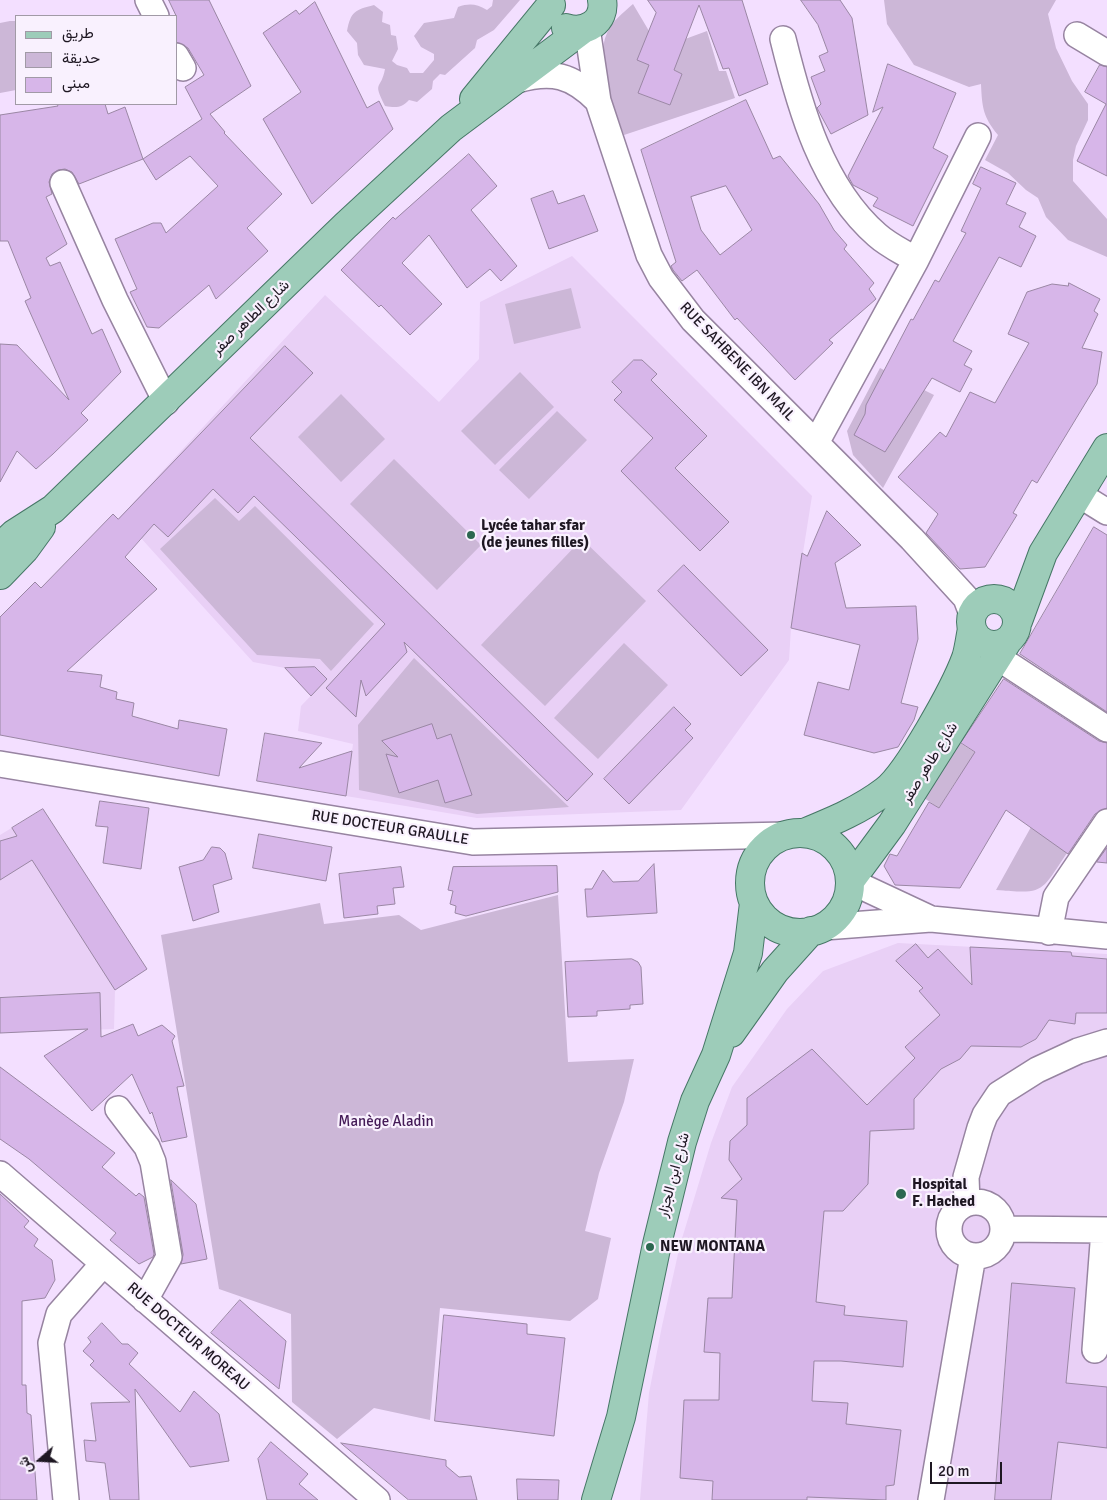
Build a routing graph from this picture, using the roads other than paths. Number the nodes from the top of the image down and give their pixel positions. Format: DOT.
graph roads {
  1 [pos="148,0"];
  2 [pos="617,0"];
  3 [pos="551,2"];
  4 [pos="156,15"];
  5 [pos="592,19"];
  6 [pos="1077,35"];
  7 [pos="783,39"];
  8 [pos="1107,53"];
  9 [pos="517,80"];
  10 [pos="598,101"];
  11 [pos="451,128"];
  12 [pos="978,136"];
  13 [pos="63,183"];
  14 [pos="916,260"];
  15 [pos="166,402"];
  16 [pos="816,443"];
  17 [pos="1107,448"];
  18 [pos="1078,494"];
  19 [pos="53,509"];
  20 [pos="1107,512"];
  21 [pos="0,547"];
  22 [pos="1043,553"];
  23 [pos="0,575"];
  24 [pos="978,614"];
  25 [pos="1007,640"];
  26 [pos="1107,730"];
  27 [pos="0,764"];
  28 [pos="1107,822"];
  29 [pos="794,834"];
  30 [pos="850,881"];
  31 [pos="754,903"];
  32 [pos="931,919"];
  33 [pos="817,929"];
  34 [pos="1049,932"];
  35 [pos="1107,936"];
  36 [pos="1107,1042"];
  37 [pos="716,1055"];
  38 [pos="118,1109"];
  39 [pos="0,1174"];
  40 [pos="967,1203"];
  41 [pos="1003,1229"];
  42 [pos="1106,1230"];
  43 [pos="973,1256"];
  44 [pos="103,1264"];
  45 [pos="145,1300"];
  46 [pos="1095,1350"];
  47 [pos="621,1417"];
  48 [pos="66,1500"];
  49 [pos="377,1500"];
  50 [pos="596,1500"];
  51 [pos="615,1500"];
  52 [pos="931,1500"];
  1 -- 4 [label="street"];
  2 -- 5 [label="main road, شارع الطاهر صفر"];
  3 -- 5 [label="main road"];
  3 -- 11 [label="main road, شارع الطاهر صفر"];
  5 -- 9 [label="main road, شارع الطاهر صفر"];
  5 -- 10 [label="street, RUE SAHBENE IBN MAIL"];
  6 -- 8 [label="street"];
  7 -- 14 [label="street"];
  9 -- 10 [label="street"];
  9 -- 11 [label="main road, شارع الطاهر صفر"];
  10 -- 16 [label="street, RUE SAHBENE IBN MAIL"];
  11 -- 15 [label="main road, شارع الطاهر صفر"];
  12 -- 14 [label="street"];
  13 -- 15 [label="street"];
  14 -- 16 [label="street"];
  15 -- 19 [label="main road, شارع الطاهر صفر"];
  16 -- 24 [label="street, RUE SAHBENE IBN MAIL"];
  17 -- 18 [label="main road, شارع طاهر صفر"];
  18 -- 20 [label="street"];
  18 -- 22 [label="main road, شارع طاهر صفر"];
  19 -- 21 [label="main road, شارع الطاهر صفر"];
  19 -- 23 [label="main road, شارع الطاهر صفر"];
  22 -- 24 [label="main road, شارع طاهر صفر"];
  22 -- 25 [label="main road, شارع طاهر صفر"];
  24 -- 25 [label="main road"];
  24 -- 25 [label="main road"];
  24 -- 29 [label="main road, شارع طاهر صفر"];
  25 -- 26 [label="street"];
  25 -- 30 [label="main road, شارع طاهر صفر"];
  27 -- 29 [label="street, RUE DOCTEUR GRAULLE"];
  28 -- 34 [label="street"];
  29 -- 30 [label="main road"];
  29 -- 31 [label="main road"];
  30 -- 32 [label="street"];
  30 -- 33 [label="main road"];
  31 -- 33 [label="main road"];
  31 -- 37 [label="main road, شارع ابن الجزار"];
  32 -- 33 [label="street"];
  32 -- 34 [label="street"];
  33 -- 37 [label="main road, شارع ابن الجزار"];
  34 -- 35 [label="street"];
  36 -- 40 [label="street"];
  37 -- 47 [label="main road, شارع ابن الجزار"];
  38 -- 45 [label="street"];
  39 -- 44 [label="street, RUE DOCTEUR MOREAU"];
  40 -- 41 [label="street"];
  40 -- 43 [label="street"];
  41 -- 42 [label="street"];
  41 -- 43 [label="street"];
  42 -- 46 [label="street"];
  43 -- 52 [label="street"];
  44 -- 45 [label="street, RUE DOCTEUR MOREAU"];
  44 -- 48 [label="street"];
  45 -- 49 [label="street, RUE DOCTEUR MOREAU"];
  47 -- 50 [label="main road, شارع ابن الجزار"];
  47 -- 51 [label="main road, شارع ابن الجزار"];
}
